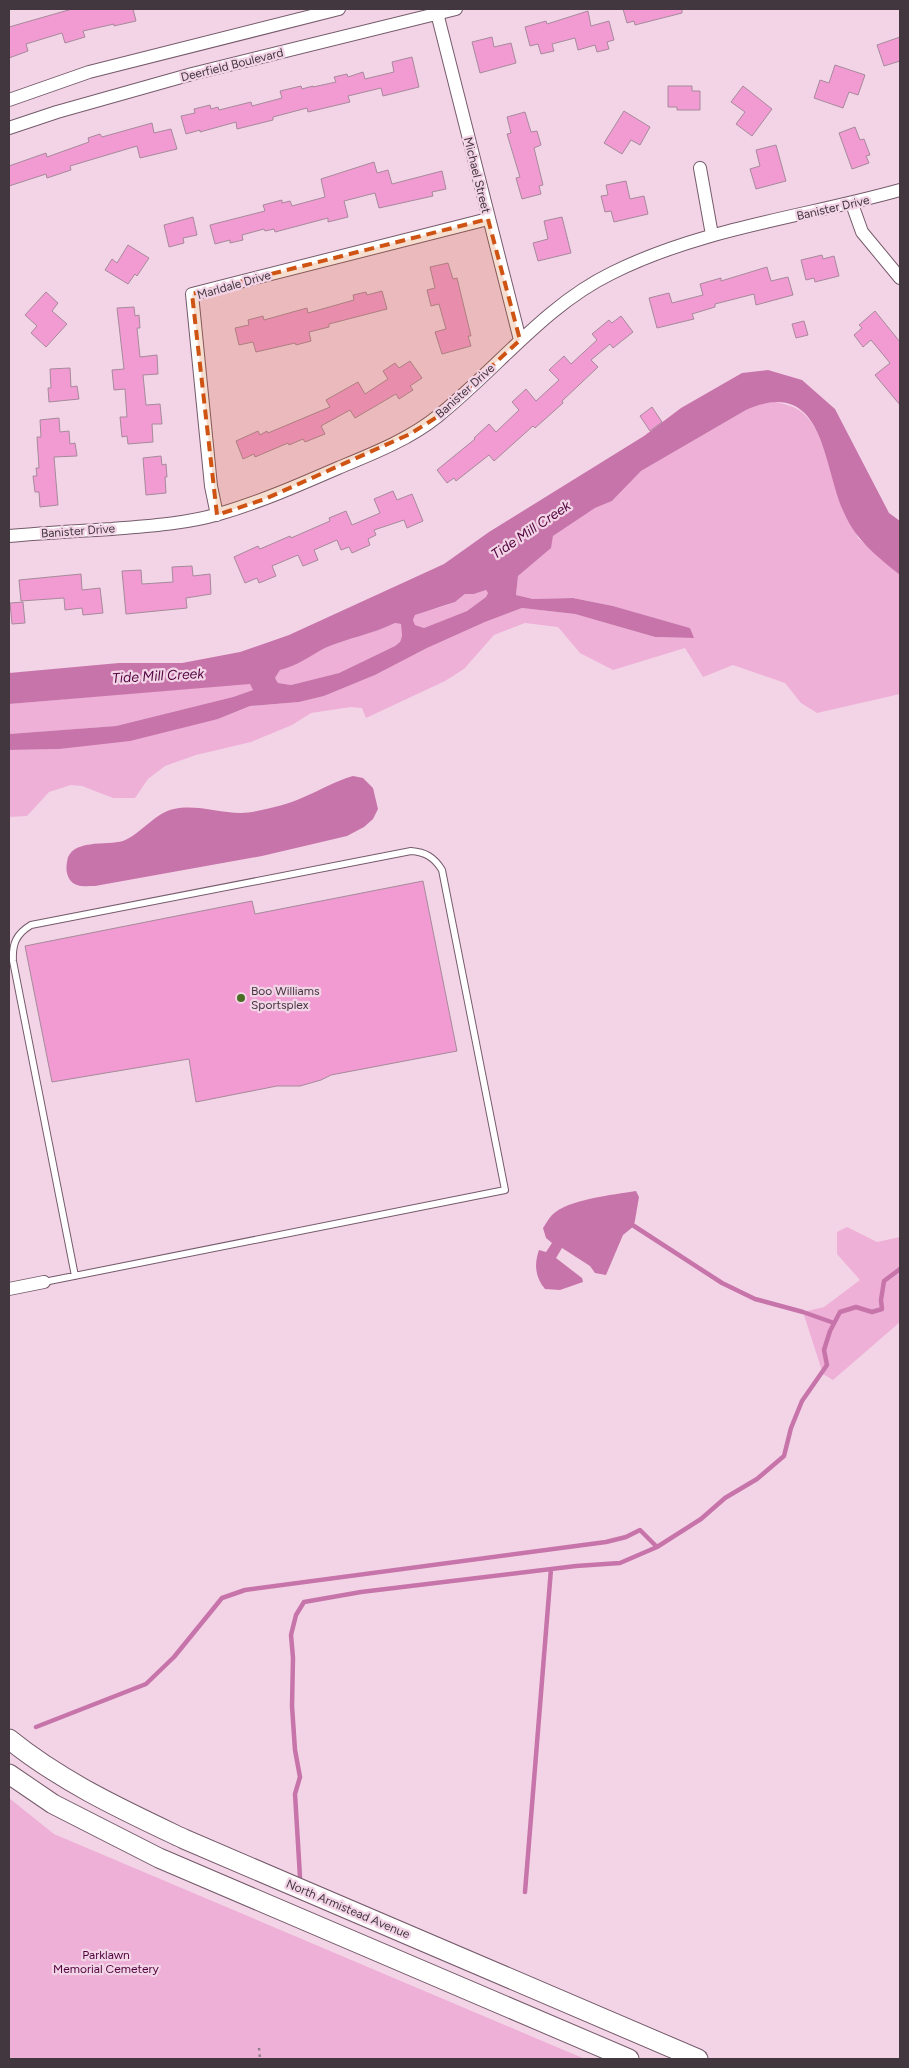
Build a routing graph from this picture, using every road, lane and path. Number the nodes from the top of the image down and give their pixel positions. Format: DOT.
graph roads {
  1 [pos="339,9"];
  2 [pos="456,9"];
  3 [pos="437,11"];
  4 [pos="9,100"];
  5 [pos="9,128"];
  6 [pos="700,168"];
  7 [pos="900,190"];
  8 [pos="852,204"];
  9 [pos="488,219"];
  10 [pos="712,235"];
  11 [pos="900,278"];
  12 [pos="520,340"];
  13 [pos="217,515"];
  14 [pos="9,536"];
  15 [pos="75,1276"];
  16 [pos="9,1280"];
  17 [pos="44,1282"];
  18 [pos="9,1289"];
  19 [pos="9,1739"];
  20 [pos="9,1774"];
  21 [pos="259,2048"];
  22 [pos="260,2059"];
  23 [pos="629,2059"];
  24 [pos="698,2059"];
  1 -- 4 [label="street"];
  2 -- 3 [label="street, Deerfield Boulevard"];
  3 -- 5 [label="street, Deerfield Boulevard"];
  3 -- 9 [label="street, Michael Street"];
  6 -- 10 [label="street"];
  7 -- 8 [label="street, Banister Drive"];
  8 -- 10 [label="street, Banister Drive"];
  8 -- 11 [label="street"];
  9 -- 12 [label="street, Michael Street"];
  9 -- 13 [label="street, Marldale Drive"];
  10 -- 12 [label="street, Banister Drive"];
  12 -- 13 [label="street, Banister Drive"];
  13 -- 14 [label="street, Banister Drive"];
  15 -- 15 [label="lane"];
  15 -- 17 [label="lane"];
  16 -- 17 [label="street"];
  17 -- 18 [label="street"];
  19 -- 24 [label="main road, North Armistead Avenue"];
  20 -- 23 [label="main road"];
  21 -- 22 [label="path"];
}
